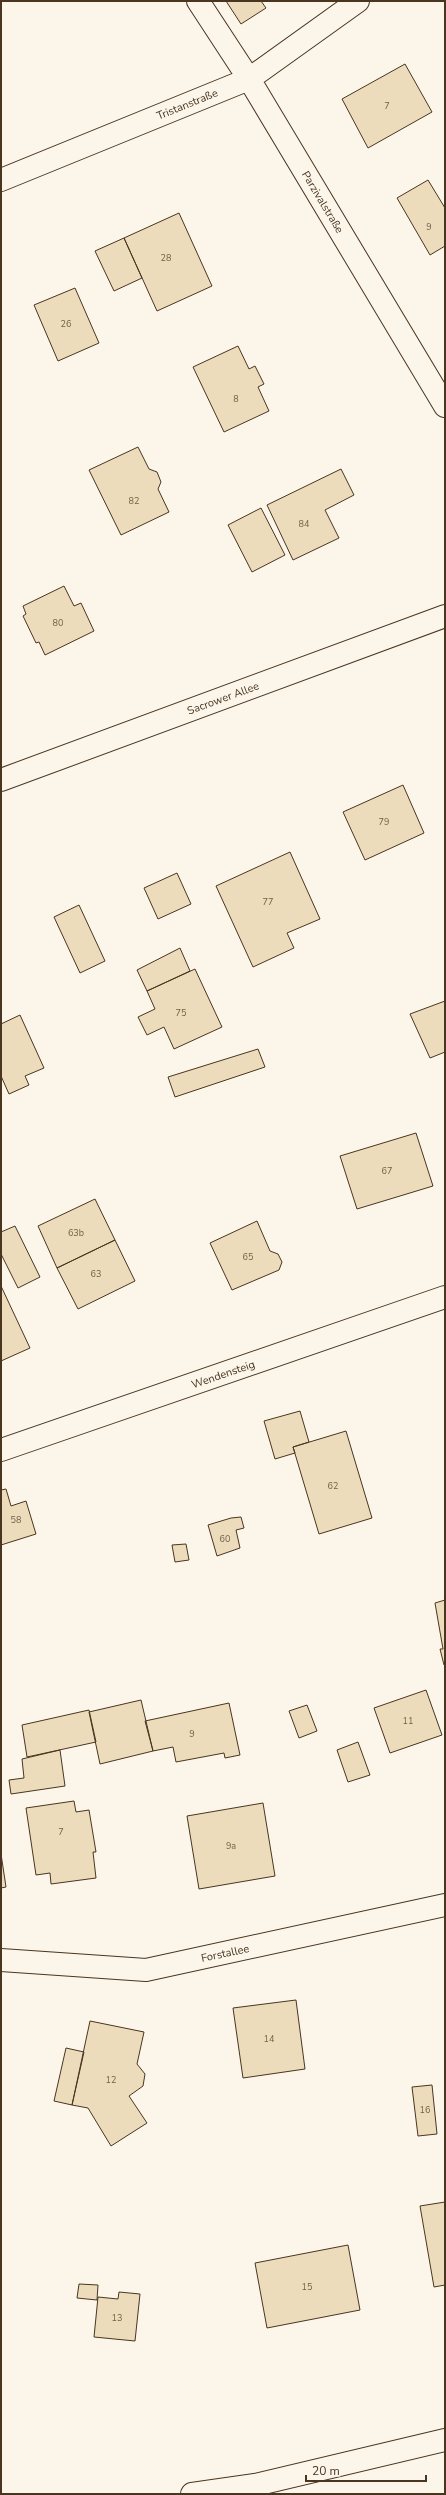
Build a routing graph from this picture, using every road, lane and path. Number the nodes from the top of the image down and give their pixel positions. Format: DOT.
graph roads {
  1 [pos="198,1"];
  2 [pos="358,1"];
  3 [pos="249,79"];
  4 [pos="1,180"];
  5 [pos="445,406"];
  6 [pos="445,616"];
  7 [pos="1,780"];
  8 [pos="445,1297"];
  9 [pos="1,1450"];
  10 [pos="445,1904"];
  11 [pos="1,1960"];
  12 [pos="445,2440"];
  13 [pos="254,2490"];
  14 [pos="192,2494"];
  1 -- 3 [label="street, Parzivalstraße"];
  2 -- 3 [label="street, Tristanstraße"];
  3 -- 4 [label="street, Tristanstraße"];
  3 -- 5 [label="street, Parzivalstraße"];
  6 -- 7 [label="street, Sacrower Allee"];
  8 -- 9 [label="street, Wendensteig"];
  10 -- 11 [label="street, Forstallee"];
  12 -- 13 [label="street"];
  13 -- 14 [label="street"];
}
